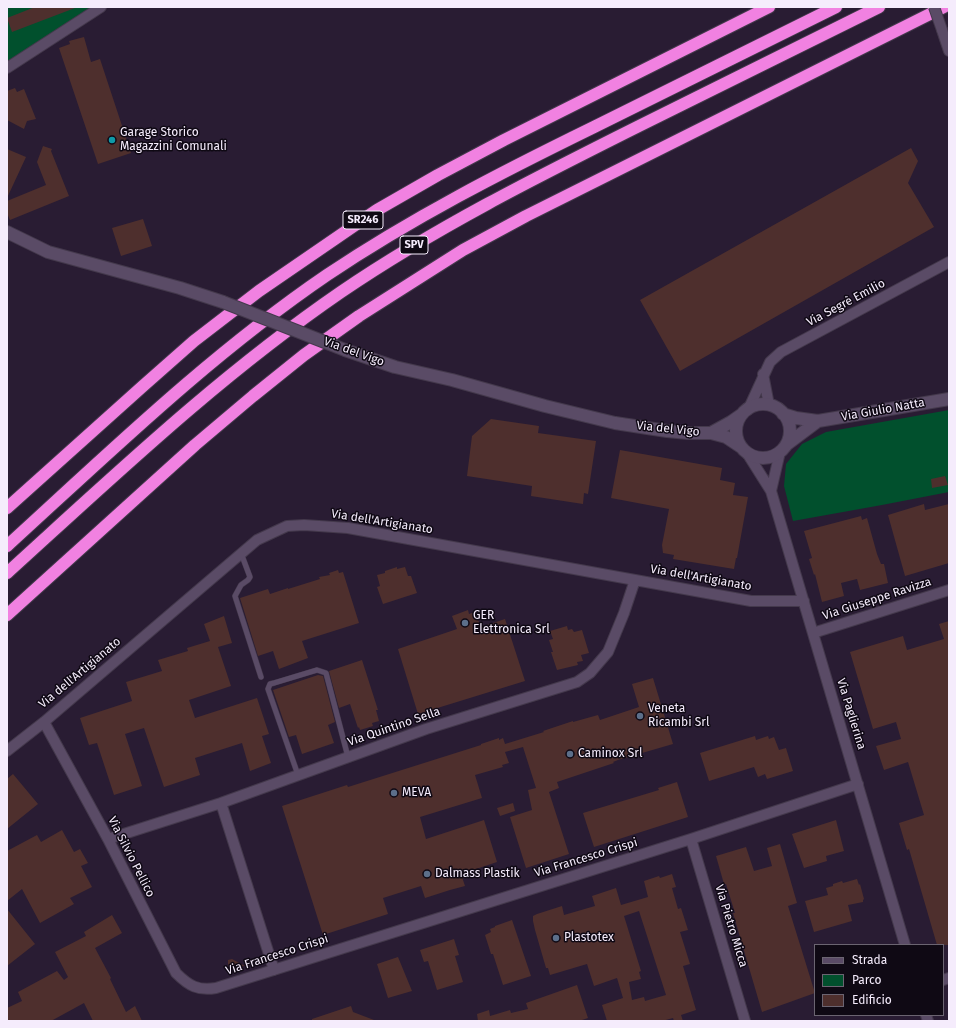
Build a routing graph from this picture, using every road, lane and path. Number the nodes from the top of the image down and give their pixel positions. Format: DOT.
graph roads {
  1 [pos="101,7"];
  2 [pos="769,7"];
  3 [pos="836,7"];
  4 [pos="879,7"];
  5 [pos="934,7"];
  6 [pos="944,7"];
  7 [pos="949,51"];
  8 [pos="7,68"];
  9 [pos="7,232"];
  10 [pos="949,262"];
  11 [pos="763,374"];
  12 [pos="949,399"];
  13 [pos="769,405"];
  14 [pos="746,411"];
  15 [pos="783,414"];
  16 [pos="818,421"];
  17 [pos="712,433"];
  18 [pos="783,449"];
  19 [pos="744,450"];
  20 [pos="771,492"];
  21 [pos="7,508"];
  22 [pos="7,546"];
  23 [pos="241,553"];
  24 [pos="7,573"];
  25 [pos="635,580"];
  26 [pos="949,590"];
  27 [pos="804,601"];
  28 [pos="7,614"];
  29 [pos="813,633"];
  30 [pos="261,677"];
  31 [pos="44,722"];
  32 [pos="7,750"];
  33 [pos="348,757"];
  34 [pos="298,775"];
  35 [pos="858,784"];
  36 [pos="221,803"];
  37 [pos="108,839"];
  38 [pos="691,839"];
  39 [pos="905,944"];
  40 [pos="274,970"];
  41 [pos="207,990"];
  42 [pos="746,1021"];
  1 -- 8 [label="street"];
  2 -- 21 [label="highway, SR246"];
  3 -- 22 [label="highway, SPV"];
  4 -- 24 [label="highway, SPV"];
  5 -- 7 [label="street, bridge"];
  6 -- 28 [label="highway"];
  9 -- 17 [label="street, Via del Vigo, bridge"];
  10 -- 11 [label="street, Via Segrè Emilio"];
  11 -- 13 [label="street"];
  11 -- 14 [label="street, Via Segrè Emilio"];
  12 -- 16 [label="street, Via Giulio Natta"];
  13 -- 14 [label="street"];
  13 -- 15 [label="street"];
  14 -- 17 [label="street, Via del Vigo"];
  14 -- 19 [label="street"];
  15 -- 16 [label="street, Via Giulio Natta"];
  15 -- 18 [label="street"];
  16 -- 18 [label="street, Via Giulio Natta"];
  17 -- 19 [label="street, Via del Vigo"];
  18 -- 19 [label="street"];
  18 -- 20 [label="street, Via Paglierina"];
  19 -- 20 [label="street, Via Paglierina"];
  20 -- 27 [label="street, Via Paglierina"];
  23 -- 25 [label="street, Via dell'Artigianato"];
  23 -- 30 [label="lane"];
  23 -- 31 [label="street, Via dell'Artigianato"];
  25 -- 27 [label="street, Via dell'Artigianato"];
  25 -- 33 [label="street, Via Quintino Sella"];
  26 -- 29 [label="street, Via Giuseppe Ravizza"];
  27 -- 29 [label="street, Via Paglierina"];
  29 -- 35 [label="street, Via Paglierina"];
  31 -- 32 [label="street, Via dell'Artigianato"];
  31 -- 37 [label="street, Via Silvio Pellico"];
  33 -- 34 [label="street, Via Quintino Sella"];
  33 -- 34 [label="lane"];
  34 -- 36 [label="street, Via Quintino Sella"];
  35 -- 38 [label="street, Via Francesco Crispi"];
  35 -- 39 [label="street, Via Paglierina"];
  36 -- 37 [label="street, Via Quintino Sella"];
  36 -- 40 [label="street"];
  37 -- 41 [label="street, Via Silvio Pellico"];
  38 -- 40 [label="street, Via Francesco Crispi"];
  38 -- 42 [label="street, Via Pietro Micca"];
  40 -- 41 [label="street, Via Francesco Crispi"];
}
